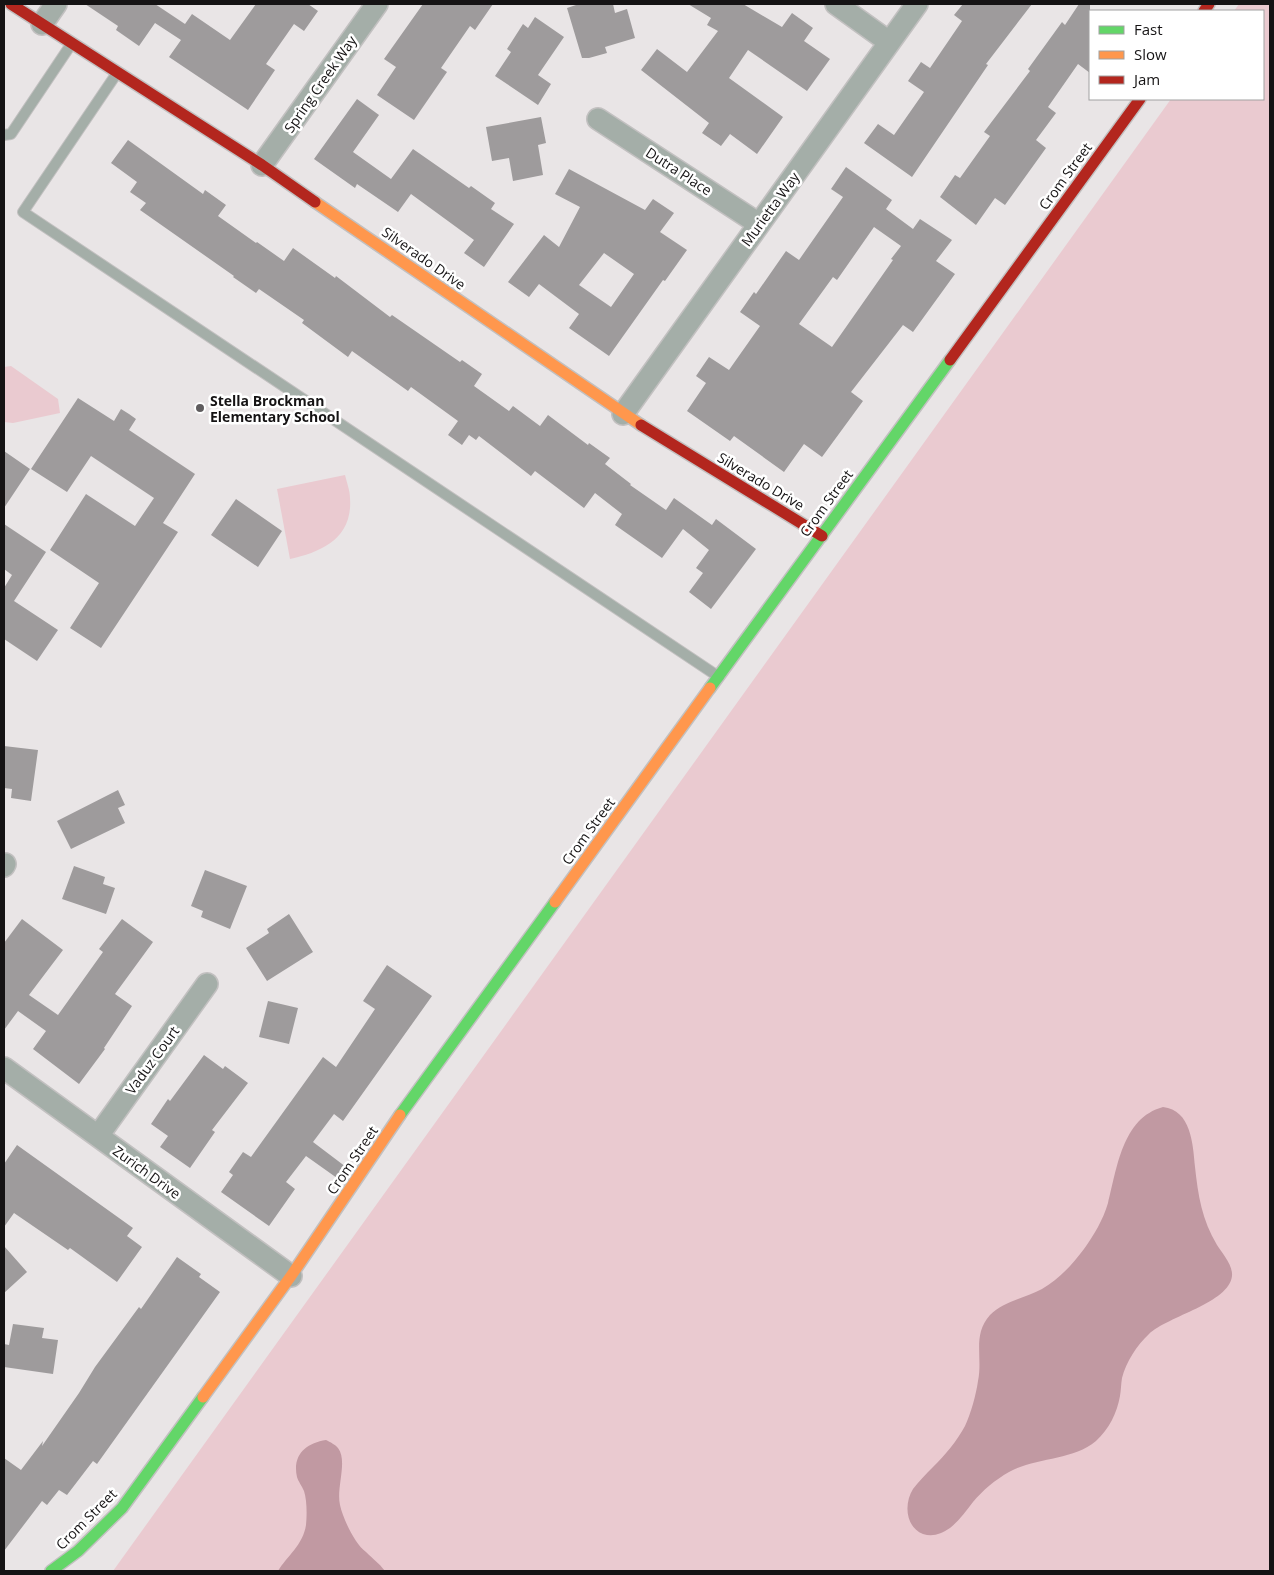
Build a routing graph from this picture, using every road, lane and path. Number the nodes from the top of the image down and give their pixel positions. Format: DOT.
graph roads {
  1 [pos="11,4"];
  2 [pos="56,4"];
  3 [pos="377,4"];
  4 [pos="836,4"];
  5 [pos="917,4"];
  6 [pos="42,24"];
  7 [pos="890,42"];
  8 [pos="72,43"];
  9 [pos="118,72"];
  10 [pos="1139,100"];
  11 [pos="598,119"];
  12 [pos="4,135"];
  13 [pos="262,165"];
  14 [pos="759,224"];
  15 [pos="622,414"];
  16 [pos="822,536"];
  17 [pos="719,676"];
  18 [pos="207,984"];
  19 [pos="4,1068"];
  20 [pos="98,1136"];
  21 [pos="291,1276"];
  22 [pos="52,1571"];
  1 -- 6 [label="street, Silverado Drive"];
  2 -- 6 [label="street"];
  3 -- 13 [label="street, Spring Creek Way"];
  4 -- 7 [label="street"];
  5 -- 7 [label="street, Murietta Way"];
  6 -- 8 [label="street, Silverado Drive"];
  7 -- 14 [label="street, Murietta Way"];
  8 -- 9 [label="street, Silverado Drive"];
  8 -- 12 [label="lane"];
  9 -- 13 [label="street, Silverado Drive"];
  9 -- 17 [label="lane"];
  10 -- 16 [label="street, Crom Street"];
  11 -- 14 [label="street, Dutra Place"];
  13 -- 15 [label="street, Silverado Drive"];
  14 -- 15 [label="street, Murietta Way"];
  15 -- 16 [label="street, Silverado Drive"];
  16 -- 17 [label="street, Crom Street"];
  17 -- 21 [label="street, Crom Street"];
  18 -- 20 [label="street, Vaduz Court"];
  19 -- 20 [label="street, Zurich Drive"];
  20 -- 21 [label="street, Zurich Drive"];
  21 -- 22 [label="street, Crom Street"];
}
